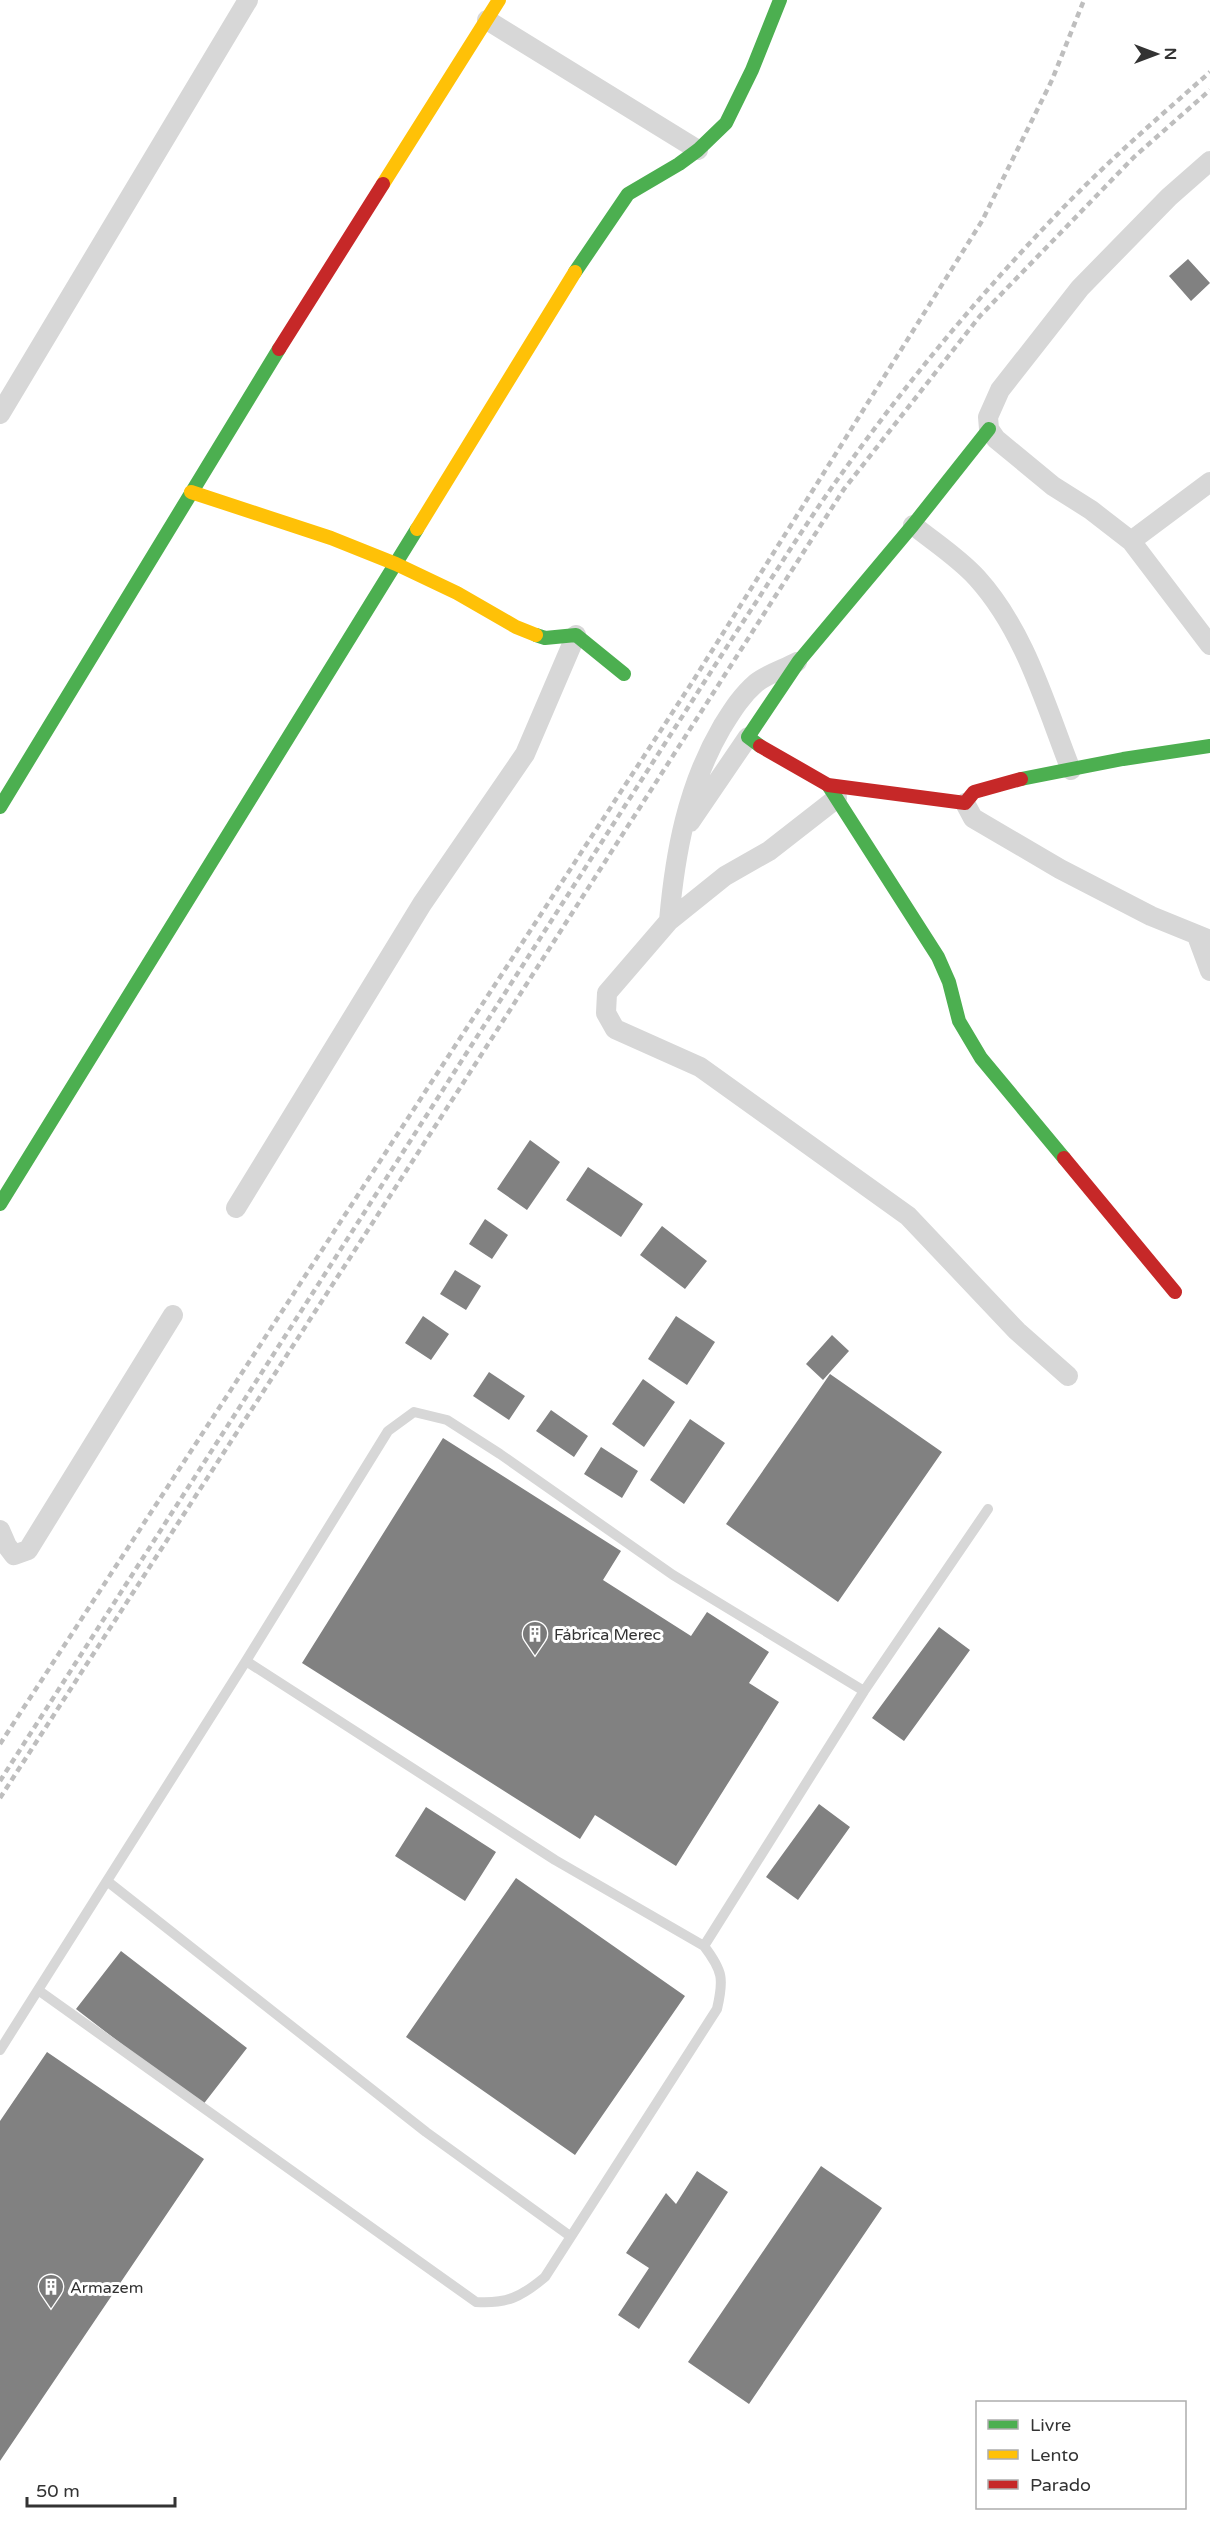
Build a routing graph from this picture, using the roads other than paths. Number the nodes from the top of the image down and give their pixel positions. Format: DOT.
graph roads {
  1 [pos="248,0"];
  2 [pos="500,0"];
  3 [pos="780,0"];
  4 [pos="487,20"];
  5 [pos="698,150"];
  6 [pos="1210,161"];
  7 [pos="0,414"];
  8 [pos="989,429"];
  9 [pos="1210,482"];
  10 [pos="191,492"];
  11 [pos="913,525"];
  12 [pos="1131,541"];
  13 [pos="396,564"];
  14 [pos="576,635"];
  15 [pos="1210,645"];
  16 [pos="799,661"];
  17 [pos="624,674"];
  18 [pos="748,738"];
  19 [pos="1210,746"];
  20 [pos="1071,770"];
  21 [pos="832,792"];
  22 [pos="965,803"];
  23 [pos="0,807"];
  24 [pos="680,837"];
  25 [pos="669,921"];
  26 [pos="1204,938"];
  27 [pos="1210,971"];
  28 [pos="0,1204"];
  29 [pos="236,1208"];
  30 [pos="1175,1292"];
  31 [pos="173,1315"];
  32 [pos="1068,1376"];
  33 [pos="988,1509"];
  34 [pos="0,1530"];
  35 [pos="246,1661"];
  36 [pos="864,1691"];
  37 [pos="107,1881"];
  38 [pos="704,1946"];
  39 [pos="38,1990"];
  40 [pos="0,2050"];
  41 [pos="570,2236"];
  1 -- 7 [label="street"];
  2 -- 4 [label="street"];
  3 -- 5 [label="street"];
  4 -- 5 [label="street"];
  4 -- 10 [label="street"];
  5 -- 13 [label="street"];
  6 -- 8 [label="street"];
  8 -- 11 [label="street"];
  8 -- 12 [label="street"];
  9 -- 12 [label="street"];
  10 -- 13 [label="street"];
  10 -- 23 [label="street"];
  11 -- 16 [label="street"];
  11 -- 20 [label="street"];
  12 -- 15 [label="street"];
  13 -- 14 [label="street"];
  13 -- 28 [label="street"];
  14 -- 17 [label="street"];
  14 -- 29 [label="street"];
  16 -- 18 [label="street"];
  16 -- 24 [label="street"];
  18 -- 21 [label="street"];
  18 -- 24 [label="street"];
  19 -- 20 [label="street"];
  20 -- 22 [label="street"];
  21 -- 22 [label="street"];
  21 -- 25 [label="street"];
  21 -- 30 [label="street"];
  22 -- 26 [label="street"];
  24 -- 25 [label="street"];
  25 -- 32 [label="street"];
  26 -- 27 [label="street"];
  31 -- 34 [label="street"];
  33 -- 36 [label="lane"];
  35 -- 36 [label="lane"];
  35 -- 37 [label="lane"];
  35 -- 38 [label="lane"];
  36 -- 38 [label="lane"];
  37 -- 39 [label="lane"];
  37 -- 41 [label="lane"];
  38 -- 41 [label="lane"];
  39 -- 40 [label="lane"];
  39 -- 41 [label="lane"];
}
